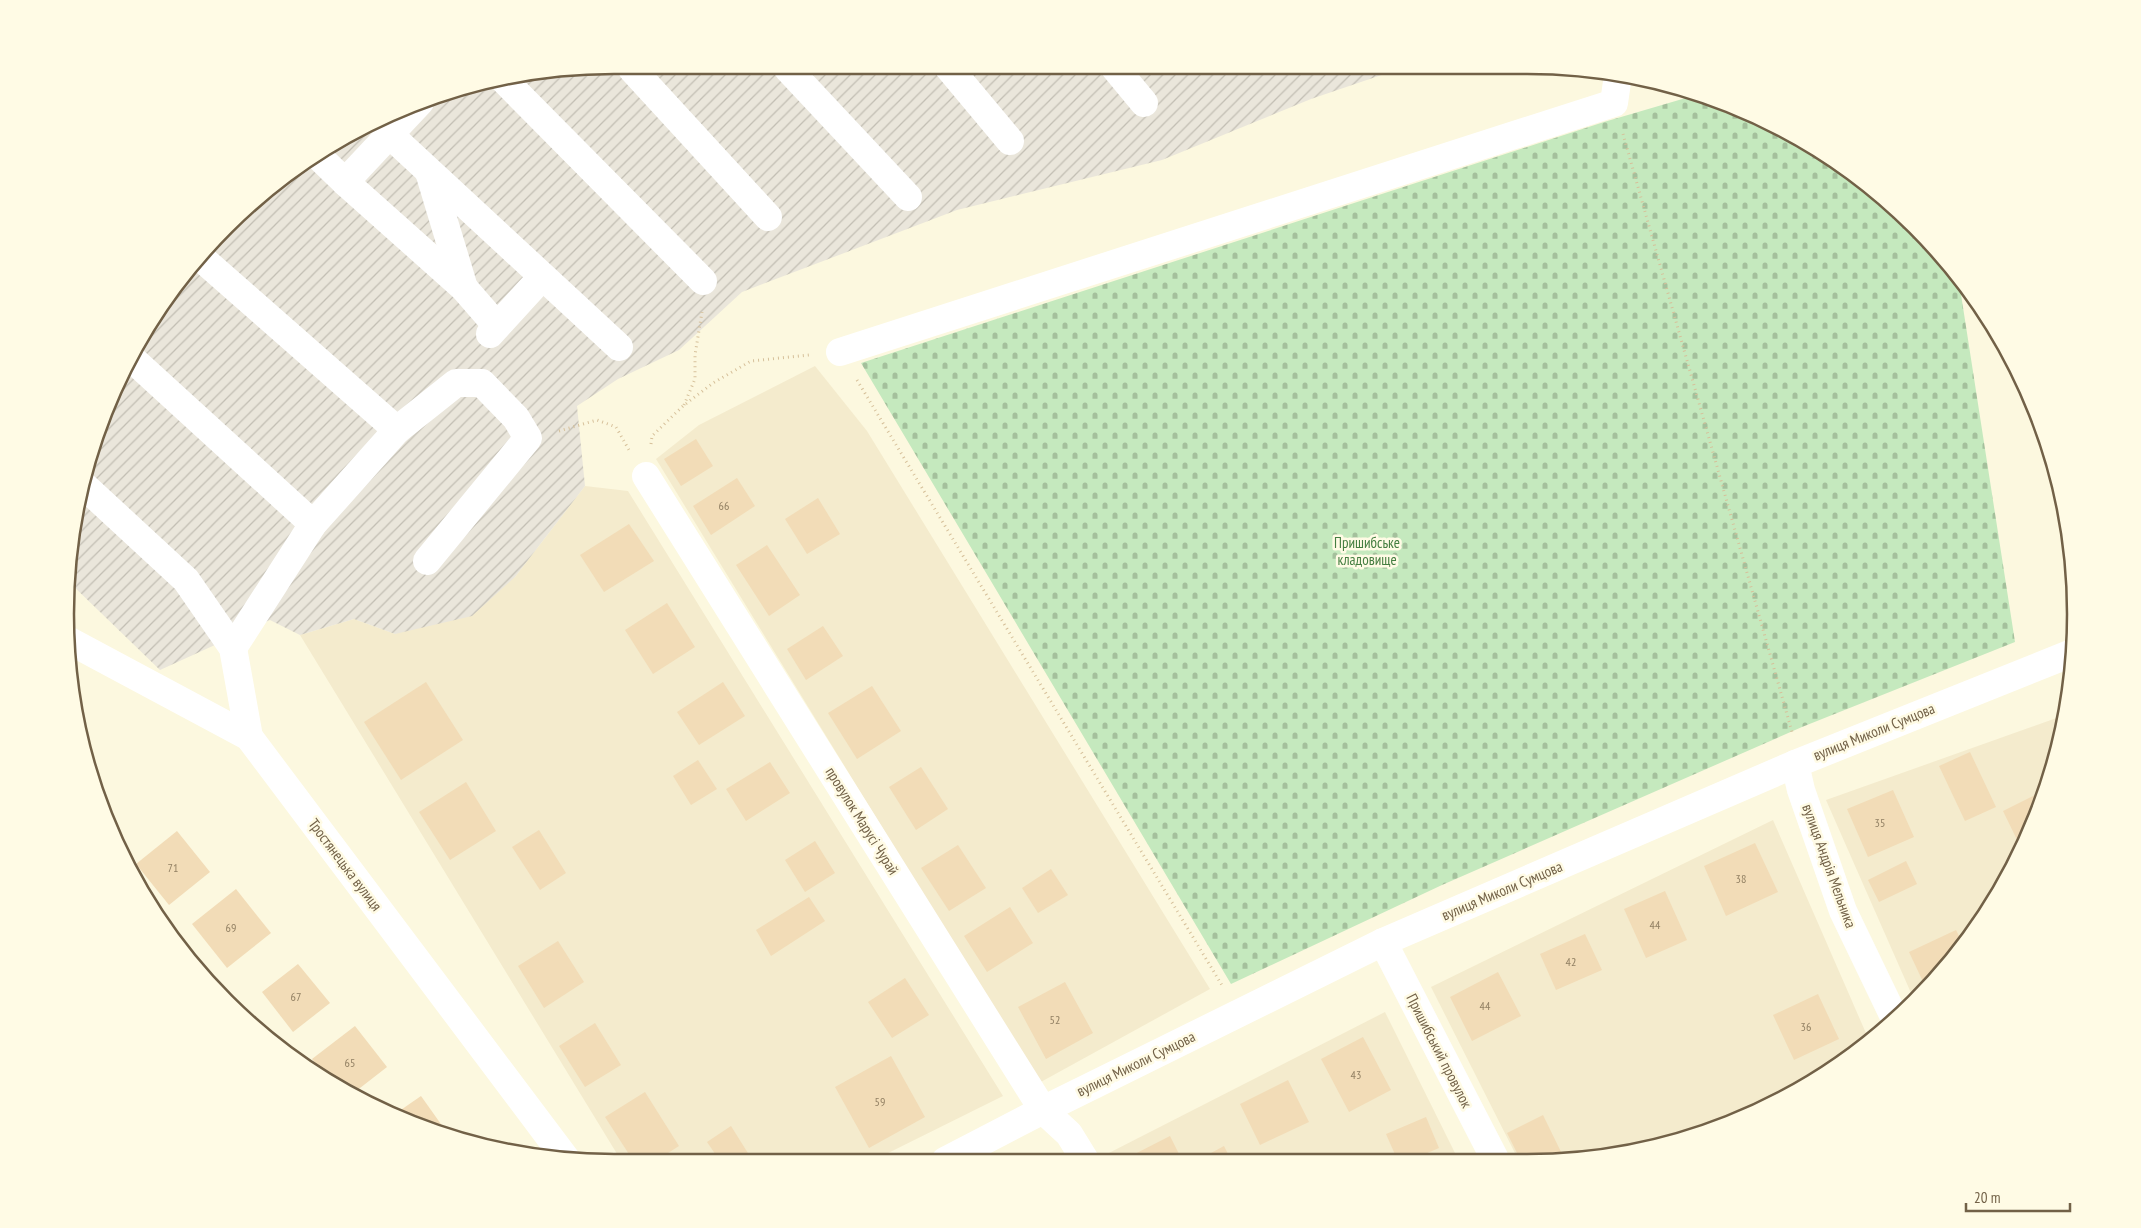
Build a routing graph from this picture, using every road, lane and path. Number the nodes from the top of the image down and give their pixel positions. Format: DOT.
graph roads {
  1 [pos="637,74"];
  2 [pos="793,74"];
  3 [pos="954,74"];
  4 [pos="1120,74"];
  5 [pos="1617,81"];
  6 [pos="508,84"];
  7 [pos="1144,103"];
  8 [pos="1614,103"];
  9 [pos="409,114"];
  10 [pos="390,135"];
  11 [pos="1010,141"];
  12 [pos="322,160"];
  13 [pos="429,171"];
  14 [pos="345,182"];
  15 [pos="908,197"];
  16 [pos="768,217"];
  17 [pos="205,261"];
  18 [pos="542,278"];
  19 [pos="703,281"];
  20 [pos="464,288"];
  21 [pos="619,346"];
  22 [pos="840,352"];
  23 [pos="136,362"];
  24 [pos="684,406"];
  25 [pos="397,430"];
  26 [pos="528,438"];
  27 [pos="646,476"];
  28 [pos="89,489"];
  29 [pos="313,524"];
  30 [pos="427,561"];
  31 [pos="75,645"];
  32 [pos="233,648"];
  33 [pos="2065,656"];
  34 [pos="249,737"];
  35 [pos="1793,737"];
  36 [pos="1795,764"];
  37 [pos="1383,942"];
  38 [pos="1892,1012"];
  39 [pos="1238,1014"];
  40 [pos="1043,1110"];
  41 [pos="560,1151"];
  42 [pos="958,1154"];
  43 [pos="1081,1154"];
  44 [pos="1492,1154"];
  1 -- 16 [label="street"];
  2 -- 15 [label="street"];
  3 -- 11 [label="street"];
  4 -- 7 [label="street"];
  5 -- 8 [label="street"];
  6 -- 19 [label="street"];
  8 -- 22 [label="street"];
  8 -- 35 [label="path"];
  9 -- 10 [label="street"];
  10 -- 13 [label="street"];
  10 -- 14 [label="street"];
  12 -- 14 [label="street"];
  13 -- 18 [label="street"];
  13 -- 20 [label="street"];
  14 -- 20 [label="street"];
  17 -- 25 [label="street"];
  18 -- 20 [label="street"];
  18 -- 21 [label="street"];
  19 -- 24 [label="path"];
  22 -- 24 [label="path"];
  22 -- 39 [label="path"];
  23 -- 29 [label="street"];
  24 -- 27 [label="path"];
  25 -- 26 [label="street"];
  25 -- 29 [label="street"];
  26 -- 27 [label="path"];
  26 -- 30 [label="street"];
  27 -- 40 [label="street, провулок Марусі Чурай"];
  28 -- 32 [label="street"];
  29 -- 32 [label="street"];
  31 -- 34 [label="street, Тростянецька вулиця"];
  32 -- 34 [label="street"];
  33 -- 36 [label="street, вулиця Миколи Сумцова"];
  34 -- 41 [label="street, Тростянецька вулиця"];
  36 -- 37 [label="street, вулиця Миколи Сумцова"];
  36 -- 38 [label="street, вулиця Андрія Мельника"];
  37 -- 39 [label="street, вулиця Миколи Сумцова"];
  37 -- 44 [label="street, Пришибський провулок"];
  39 -- 40 [label="street, вулиця Миколи Сумцова"];
  40 -- 42 [label="street, вулиця Миколи Сумцова"];
  40 -- 43 [label="street, провулок Марусі Чурай"];
}
